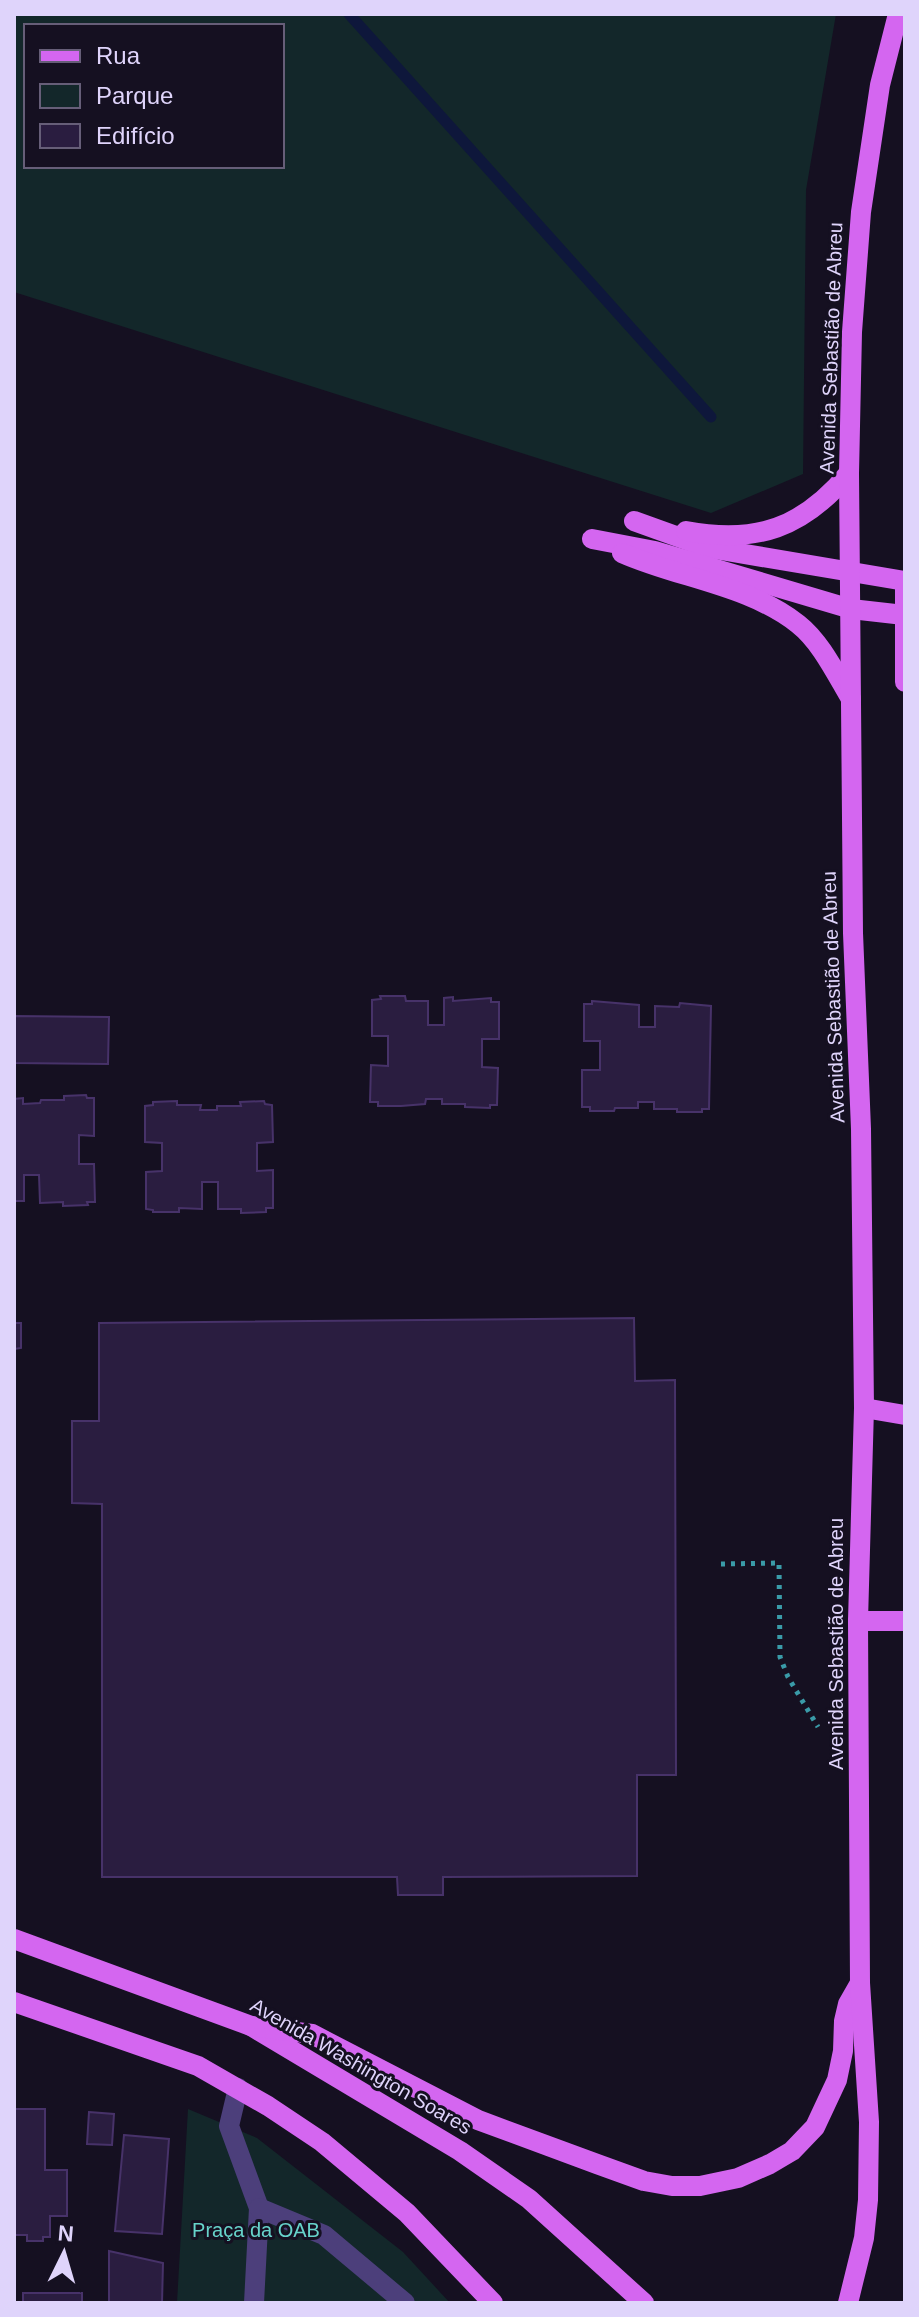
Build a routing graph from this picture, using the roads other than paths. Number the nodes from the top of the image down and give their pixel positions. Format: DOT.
graph roads {
  1 [pos="898,14"];
  2 [pos="849,473"];
  3 [pos="849,571"];
  4 [pos="905,583"];
  5 [pos="851,609"];
  6 [pos="904,615"];
  7 [pos="905,682"];
  8 [pos="851,699"];
  9 [pos="864,1408"];
  10 [pos="905,1415"];
  11 [pos="858,1621"];
  12 [pos="905,1621"];
  13 [pos="14,1939"];
  14 [pos="860,1983"];
  15 [pos="14,2002"];
  16 [pos="251,2026"];
  17 [pos="238,2088"];
  18 [pos="259,2208"];
  19 [pos="254,2303"];
  20 [pos="405,2303"];
  21 [pos="493,2303"];
  22 [pos="644,2303"];
  23 [pos="848,2303"];
  1 -- 2 [label="main road, Avenida Sebastião de Abreu"];
  2 -- 3 [label="main road, Avenida Sebastião de Abreu"];
  2 -- 3 [label="main road"];
  3 -- 4 [label="main road"];
  3 -- 5 [label="main road, Avenida Sebastião de Abreu"];
  4 -- 6 [label="main road"];
  5 -- 6 [label="main road"];
  5 -- 8 [label="main road, Avenida Sebastião de Abreu"];
  5 -- 8 [label="main road"];
  6 -- 7 [label="main road"];
  8 -- 9 [label="main road, Avenida Sebastião de Abreu"];
  9 -- 10 [label="main road"];
  9 -- 11 [label="main road, Avenida Sebastião de Abreu"];
  11 -- 12 [label="main road"];
  11 -- 14 [label="main road, Avenida Sebastião de Abreu"];
  13 -- 16 [label="main road, Avenida Washington Soares"];
  14 -- 16 [label="main road"];
  14 -- 23 [label="main road"];
  15 -- 17 [label="main road"];
  16 -- 22 [label="main road, Avenida Washington Soares"];
  17 -- 18 [label="street"];
  17 -- 21 [label="main road"];
  18 -- 19 [label="street"];
  18 -- 20 [label="street"];
}
